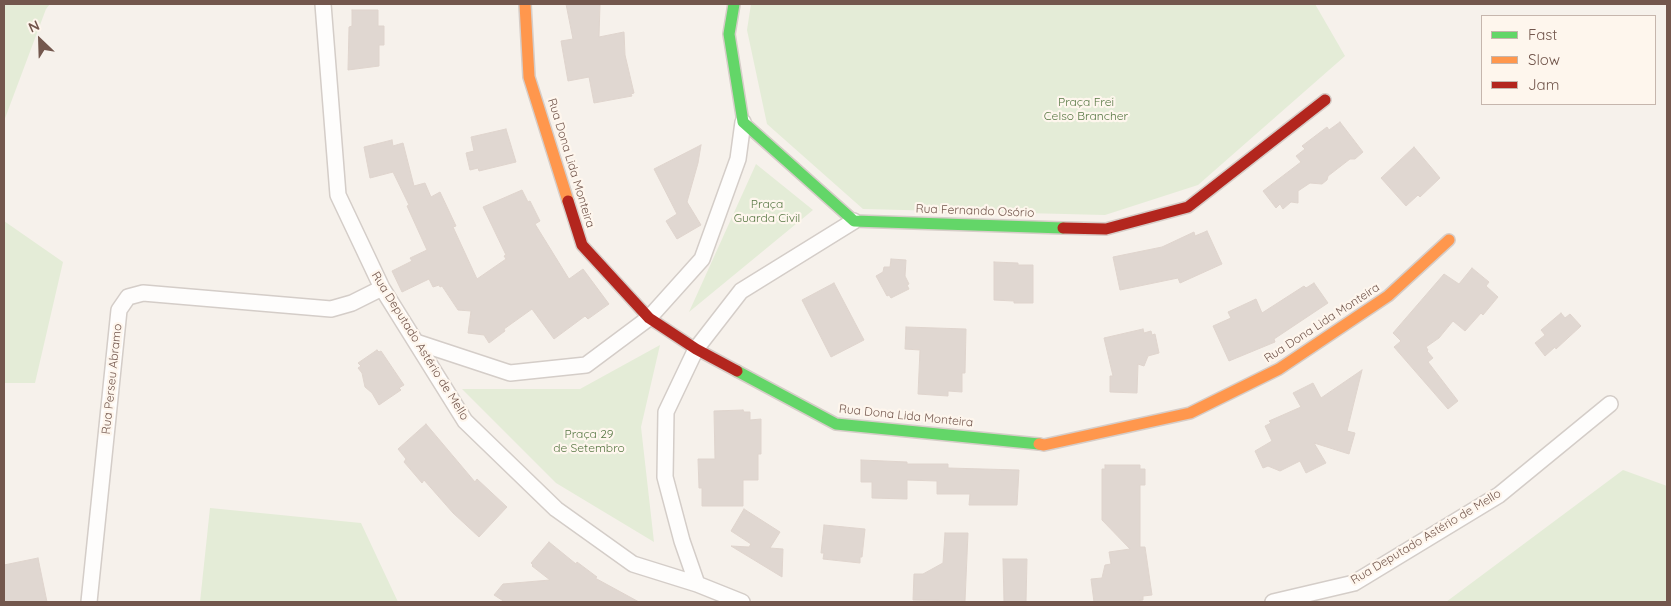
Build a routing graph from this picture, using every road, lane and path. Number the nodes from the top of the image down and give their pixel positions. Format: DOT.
graph roads {
  1 [pos="323,4"];
  2 [pos="525,4"];
  3 [pos="734,4"];
  4 [pos="1325,100"];
  5 [pos="743,122"];
  6 [pos="854,221"];
  7 [pos="1449,240"];
  8 [pos="382,288"];
  9 [pos="649,318"];
  10 [pos="416,342"];
  11 [pos="696,349"];
  12 [pos="1610,404"];
  13 [pos="697,584"];
  14 [pos="89,602"];
  15 [pos="742,602"];
  16 [pos="1273,602"];
  1 -- 8 [label="street, Rua Deputado Astério de Mello"];
  2 -- 9 [label="street, Rua Dona Lida Monteira"];
  3 -- 5 [label="street"];
  4 -- 6 [label="street, Rua Fernando Osório"];
  5 -- 6 [label="street"];
  5 -- 9 [label="street"];
  6 -- 11 [label="street"];
  7 -- 11 [label="street, Rua Dona Lida Monteira"];
  8 -- 10 [label="street, Rua Deputado Astério de Mello"];
  8 -- 14 [label="street, Rua Perseu Abramo"];
  9 -- 10 [label="street"];
  9 -- 11 [label="street, Rua Dona Lida Monteira"];
  10 -- 13 [label="street, Rua Deputado Astério de Mello"];
  11 -- 13 [label="street"];
  12 -- 16 [label="street, Rua Deputado Astério de Mello"];
  13 -- 15 [label="street, Rua Deputado Astério de Mello"];
}
